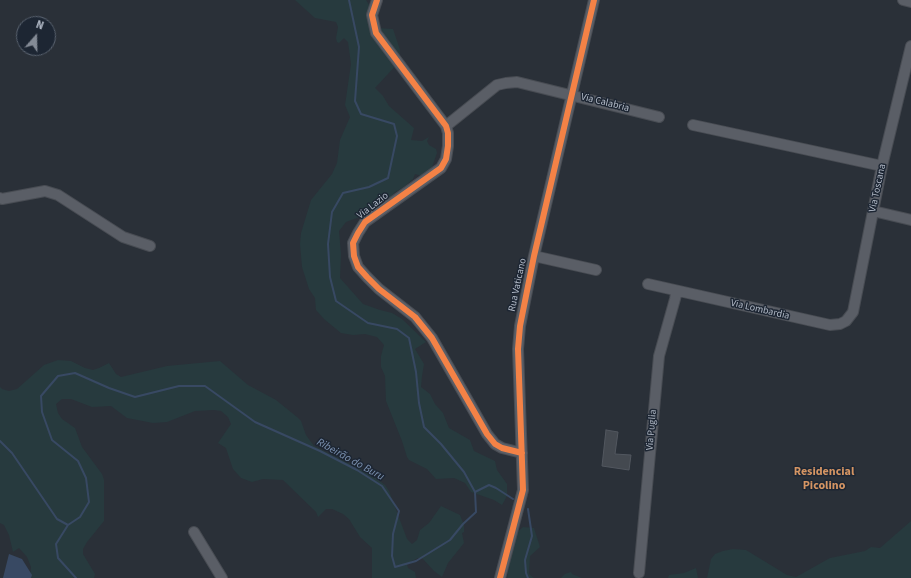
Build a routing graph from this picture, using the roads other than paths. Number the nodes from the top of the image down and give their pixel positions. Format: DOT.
graph roads {
  1 [pos="377,0"];
  2 [pos="594,0"];
  3 [pos="903,0"];
  4 [pos="911,2"];
  5 [pos="911,46"];
  6 [pos="572,94"];
  7 [pos="659,117"];
  8 [pos="693,125"];
  9 [pos="446,126"];
  10 [pos="882,166"];
  11 [pos="0,198"];
  12 [pos="873,211"];
  13 [pos="911,220"];
  14 [pos="150,246"];
  15 [pos="534,256"];
  16 [pos="596,270"];
  17 [pos="648,284"];
  18 [pos="680,292"];
  19 [pos="840,324"];
  20 [pos="522,453"];
  21 [pos="194,532"];
  22 [pos="638,573"];
  23 [pos="222,578"];
  24 [pos="500,578"];
  1 -- 9 [label="street"];
  2 -- 6 [label="street, Rua Vaticano"];
  3 -- 4 [label="street"];
  5 -- 10 [label="street, Via Toscana"];
  6 -- 7 [label="street, Via Calabria"];
  6 -- 9 [label="street, Via Calabria"];
  6 -- 15 [label="street, Rua Vaticano"];
  8 -- 10 [label="street"];
  9 -- 20 [label="street, Via Lazio"];
  10 -- 12 [label="street, Via Toscana"];
  11 -- 14 [label="street"];
  12 -- 13 [label="street"];
  12 -- 19 [label="street, Via Toscana"];
  15 -- 16 [label="street"];
  15 -- 20 [label="street, Rua Vaticano"];
  17 -- 18 [label="street, Via Lombardia"];
  18 -- 19 [label="street, Via Lombardia"];
  18 -- 22 [label="street, Via Puglia"];
  20 -- 24 [label="street, Rua Vaticano"];
  21 -- 23 [label="street"];
}
